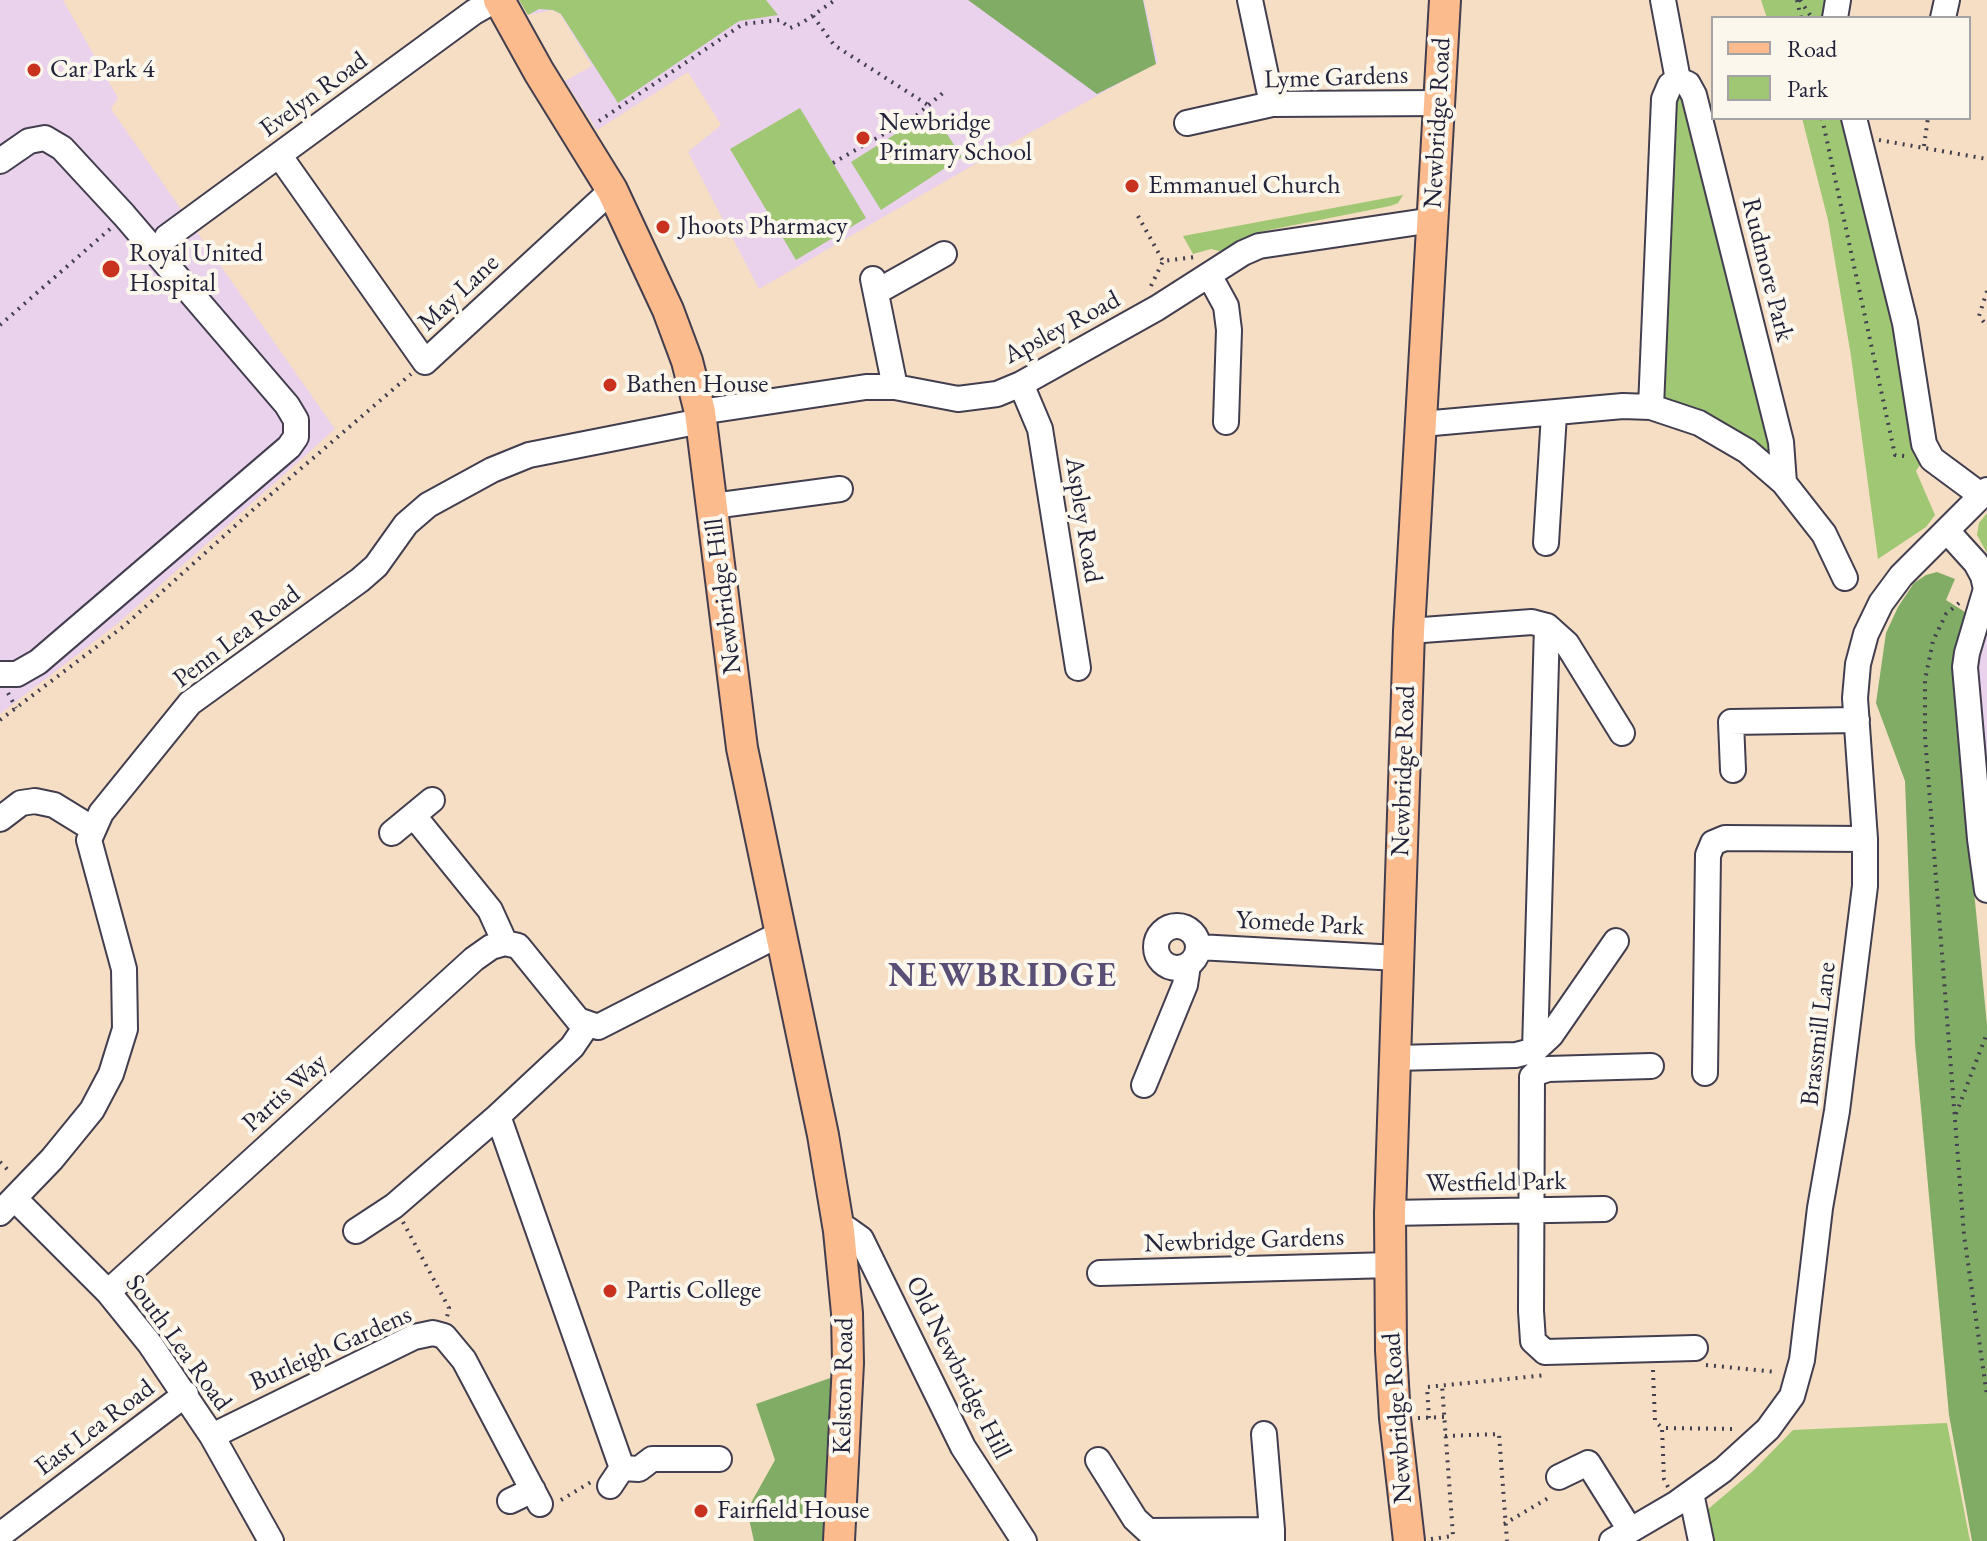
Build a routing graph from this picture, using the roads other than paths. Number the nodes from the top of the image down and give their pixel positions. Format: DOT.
graph roads {
  1 [pos="497,0"];
  2 [pos="1250,0"];
  3 [pos="1445,0"];
  4 [pos="1663,0"];
  5 [pos="1678,80"];
  6 [pos="1440,103"];
  7 [pos="1272,104"];
  8 [pos="1187,123"];
  9 [pos="1856,130"];
  10 [pos="279,155"];
  11 [pos="0,161"];
  12 [pos="612,190"];
  13 [pos="1433,220"];
  14 [pos="167,237"];
  15 [pos="944,254"];
  16 [pos="1209,275"];
  17 [pos="1021,384"];
  18 [pos="895,387"];
  19 [pos="1651,407"];
  20 [pos="1554,414"];
  21 [pos="700,416"];
  22 [pos="1226,422"];
  23 [pos="1422,424"];
  24 [pos="1784,483"];
  25 [pos="840,489"];
  26 [pos="1984,493"];
  27 [pos="713,506"];
  28 [pos="1947,531"];
  29 [pos="1546,543"];
  30 [pos="1845,578"];
  31 [pos="1981,622"];
  32 [pos="1547,626"];
  33 [pos="1409,631"];
  34 [pos="1078,668"];
  35 [pos="0,674"];
  36 [pos="1857,720"];
  37 [pos="1622,733"];
  38 [pos="1980,739"];
  39 [pos="1733,770"];
  40 [pos="0,819"];
  41 [pos="93,829"];
  42 [pos="392,833"];
  43 [pos="1865,839"];
  44 [pos="1984,840"];
  45 [pos="1987,890"];
  46 [pos="780,934"];
  47 [pos="1616,941"];
  48 [pos="505,943"];
  49 [pos="1398,958"];
  50 [pos="587,1025"];
  51 [pos="1535,1050"];
  52 [pos="1395,1058"];
  53 [pos="1651,1066"];
  54 [pos="1705,1073"];
  55 [pos="1144,1085"];
  56 [pos="498,1116"];
  57 [pos="7,1206"];
  58 [pos="1604,1209"];
  59 [pos="1532,1210"];
  60 [pos="1390,1213"];
  61 [pos="356,1231"];
  62 [pos="839,1231"];
  63 [pos="1391,1265"];
  64 [pos="1100,1273"];
  65 [pos="108,1292"];
  66 [pos="1695,1348"];
  67 [pos="186,1394"];
  68 [pos="1264,1434"];
  69 [pos="212,1436"];
  70 [pos="719,1459"];
  71 [pos="1098,1460"];
  72 [pos="1559,1477"];
  73 [pos="1684,1498"];
  74 [pos="510,1501"];
  75 [pos="0,1535"];
  76 [pos="1272,1536"];
  77 [pos="1621,1536"];
  78 [pos="1423,1540"];
  79 [pos="271,1541"];
  80 [pos="839,1541"];
  81 [pos="1024,1541"];
  82 [pos="1701,1541"];
  1 -- 10 [label="street, Evelyn Road"];
  1 -- 12 [label="main road, Newbridge Hill"];
  2 -- 7 [label="street"];
  3 -- 6 [label="main road, Newbridge Road"];
  4 -- 5 [label="street, Rudmore Park"];
  5 -- 19 [label="street"];
  5 -- 24 [label="street, Rudmore Park"];
  6 -- 7 [label="street, Lyme Gardens"];
  6 -- 13 [label="main road, Newbridge Road"];
  7 -- 8 [label="street, Lyme Gardens"];
  9 -- 26 [label="street"];
  10 -- 12 [label="street, May Lane"];
  10 -- 14 [label="street, Evelyn Road"];
  11 -- 35 [label="street"];
  12 -- 21 [label="main road, Newbridge Hill"];
  13 -- 16 [label="street, Apsley Road"];
  13 -- 23 [label="main road, Newbridge Road"];
  15 -- 18 [label="street"];
  16 -- 17 [label="street, Apsley Road"];
  16 -- 22 [label="street"];
  17 -- 18 [label="street, Apsley Road"];
  17 -- 34 [label="street, Aspley Road"];
  18 -- 21 [label="street, Apsley Road"];
  19 -- 20 [label="street"];
  19 -- 24 [label="street"];
  20 -- 23 [label="street"];
  20 -- 29 [label="street"];
  21 -- 27 [label="main road, Newbridge Hill"];
  21 -- 41 [label="street, Penn Lea Road"];
  23 -- 33 [label="main road, Newbridge Road"];
  24 -- 30 [label="street"];
  25 -- 27 [label="street"];
  26 -- 28 [label="street, Brassmill Lane"];
  27 -- 46 [label="main road, Newbridge Hill"];
  28 -- 31 [label="street"];
  28 -- 36 [label="street, Brassmill Lane"];
  31 -- 38 [label="street"];
  32 -- 33 [label="street"];
  32 -- 37 [label="street"];
  32 -- 51 [label="street"];
  33 -- 49 [label="main road, Newbridge Road"];
  36 -- 39 [label="street"];
  36 -- 43 [label="street, Brassmill Lane"];
  38 -- 44 [label="street"];
  40 -- 41 [label="street"];
  41 -- 57 [label="street"];
  42 -- 48 [label="street"];
  43 -- 54 [label="street"];
  43 -- 73 [label="street, Brassmill Lane"];
  44 -- 45 [label="street"];
  46 -- 50 [label="street"];
  46 -- 62 [label="main road, Newbridge Hill"];
  47 -- 51 [label="street"];
  48 -- 50 [label="street"];
  48 -- 65 [label="street, Partis Way"];
  49 -- 52 [label="main road, Newbridge Road"];
  49 -- 55 [label="street, Yomede Park"];
  50 -- 56 [label="street"];
  51 -- 52 [label="street"];
  52 -- 60 [label="main road, Newbridge Road"];
  53 -- 59 [label="street"];
  56 -- 61 [label="street"];
  56 -- 70 [label="street"];
  57 -- 65 [label="street, South Lea Road"];
  58 -- 59 [label="street, Westfield Park"];
  59 -- 60 [label="street, Westfield Park"];
  59 -- 66 [label="street"];
  60 -- 63 [label="main road, Newbridge Road"];
  62 -- 80 [label="main road, Kelston Road"];
  62 -- 81 [label="street, Old Newbridge Hill"];
  63 -- 64 [label="street, Newbridge Gardens"];
  63 -- 78 [label="main road, Newbridge Road"];
  65 -- 67 [label="street, South Lea Road"];
  67 -- 69 [label="street, South Lea Road"];
  67 -- 75 [label="street, East Lea Road"];
  68 -- 76 [label="street"];
  69 -- 74 [label="street, Burleigh Gardens"];
  69 -- 79 [label="street, South Lea Road"];
  71 -- 76 [label="street"];
  72 -- 77 [label="street"];
  73 -- 77 [label="street, Brassmill Lane"];
  73 -- 82 [label="street"];
}
